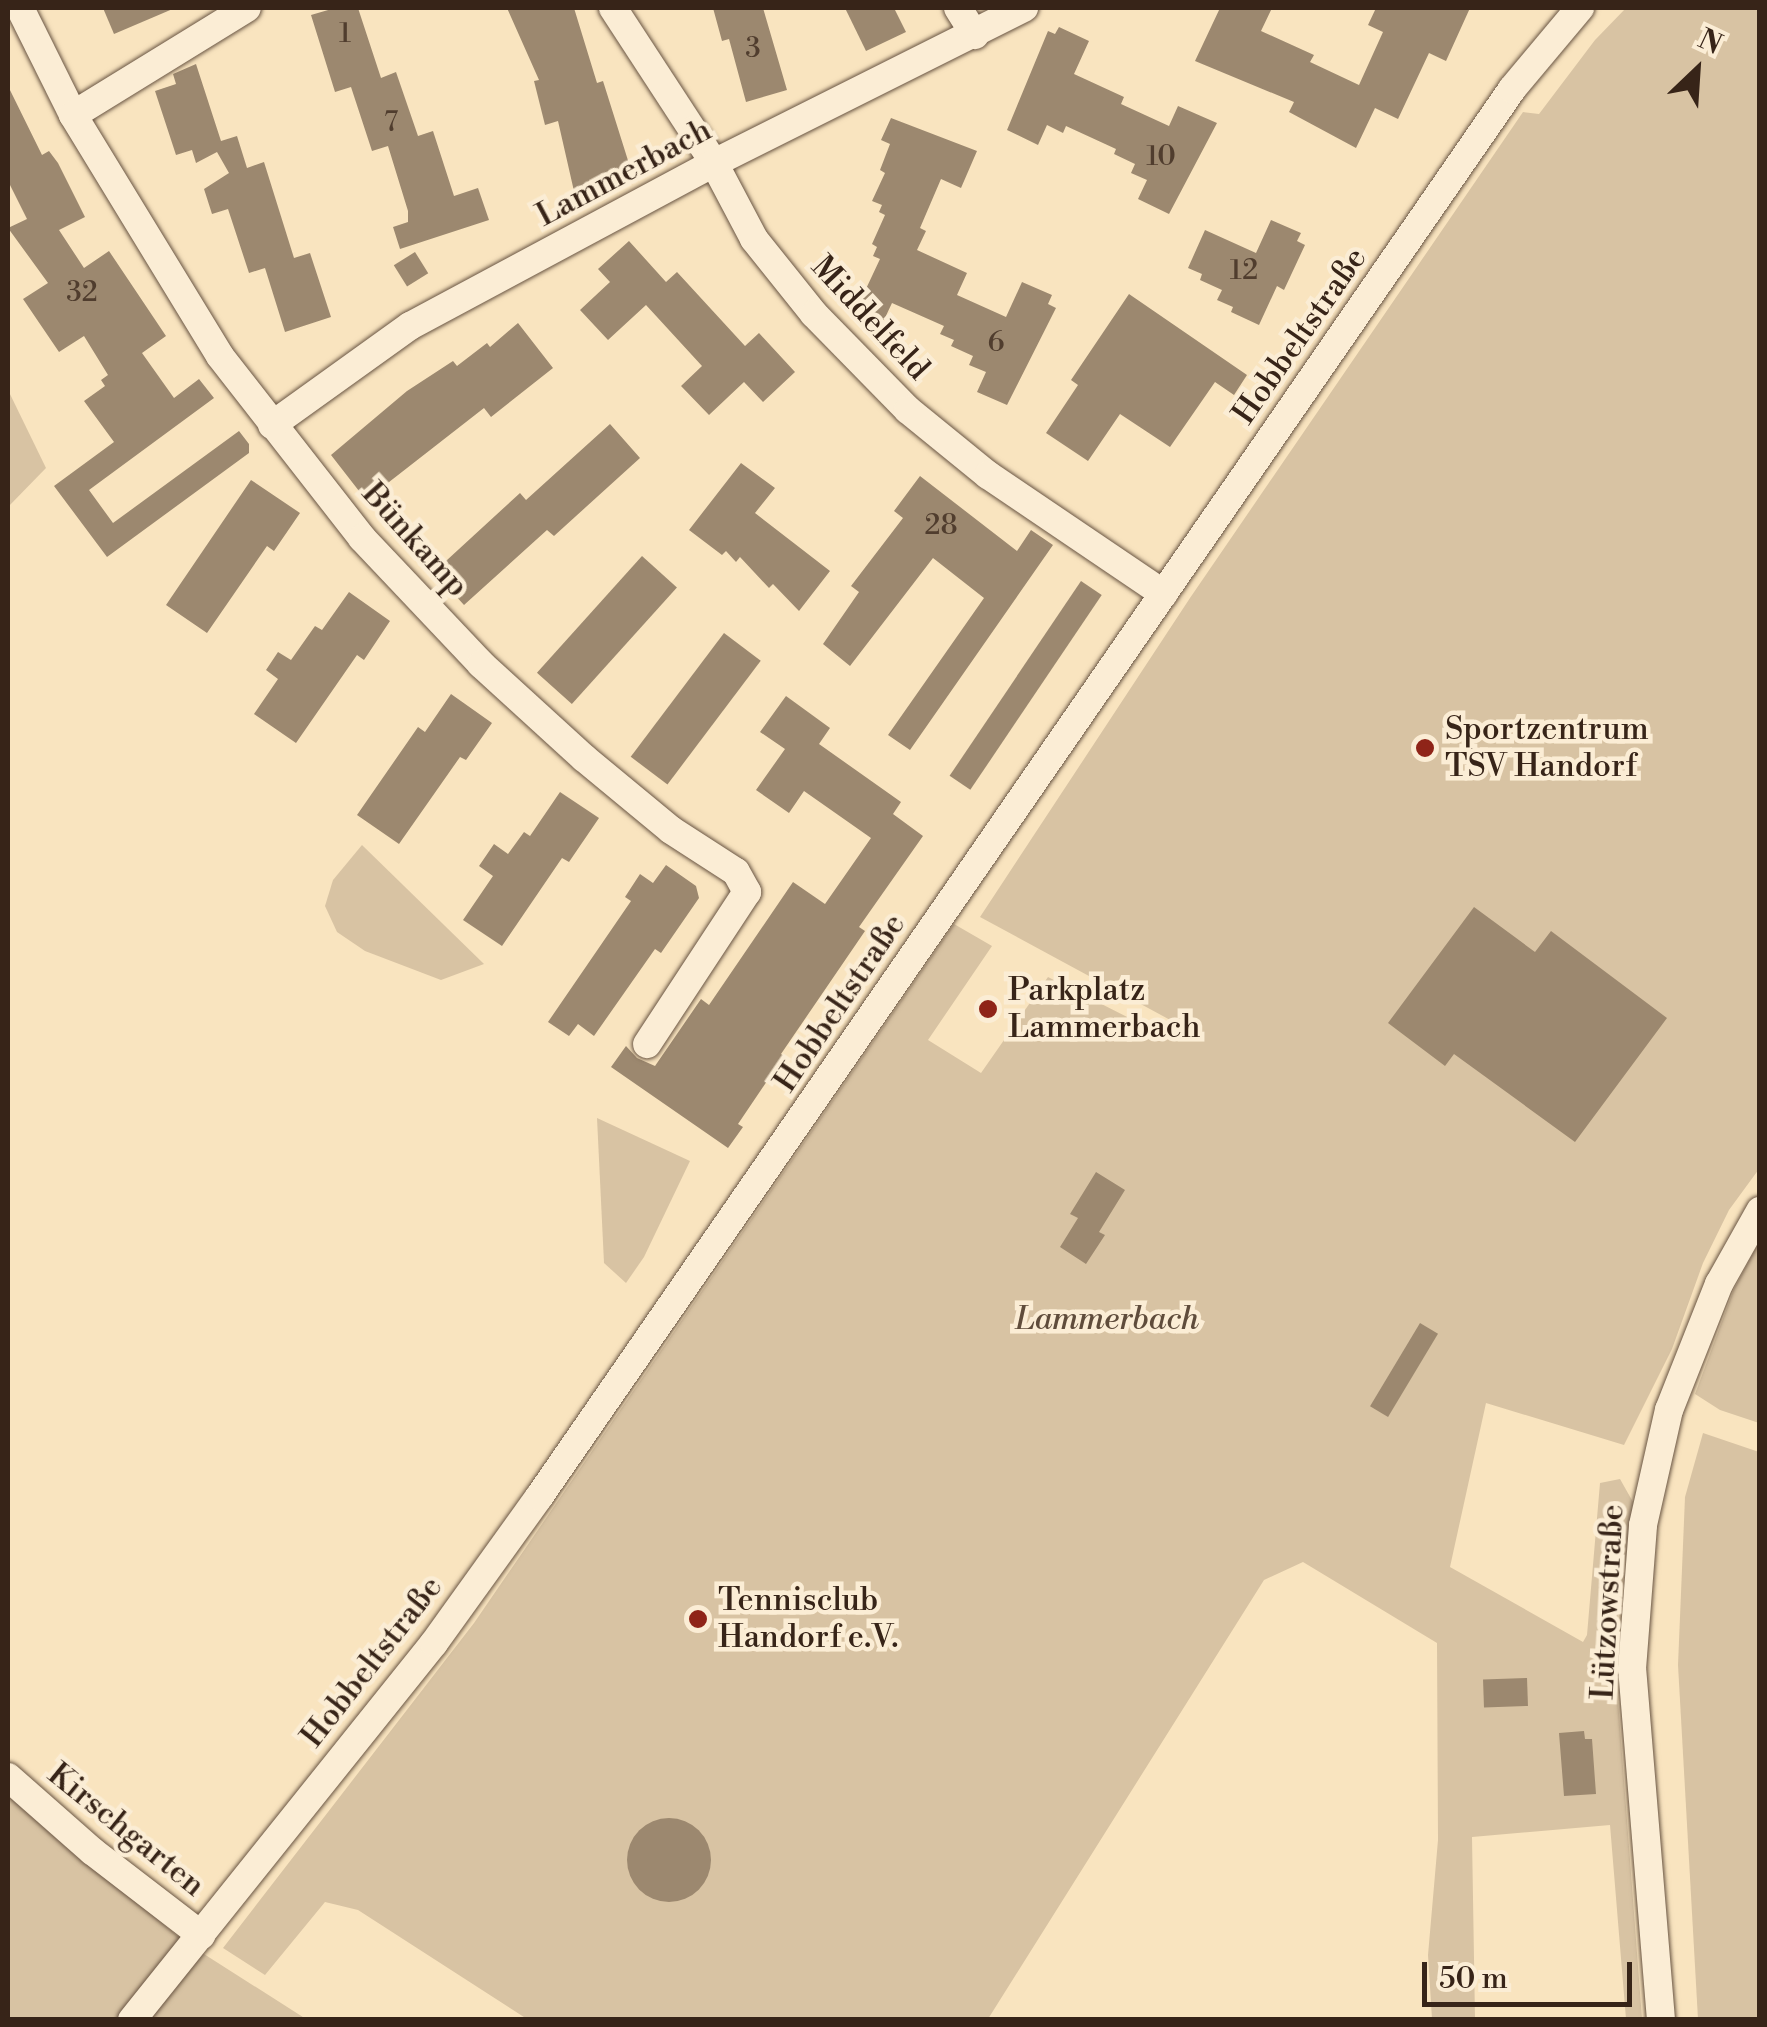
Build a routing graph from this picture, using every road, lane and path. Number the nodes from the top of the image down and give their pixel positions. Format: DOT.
graph roads {
  1 [pos="20,8"];
  2 [pos="247,8"];
  3 [pos="612,8"];
  4 [pos="958,8"];
  5 [pos="1024,8"];
  6 [pos="1580,8"];
  7 [pos="976,34"];
  8 [pos="74,115"];
  9 [pos="714,163"];
  10 [pos="272,425"];
  11 [pos="1164,594"];
  12 [pos="648,1044"];
  13 [pos="1760,1211"];
  14 [pos="8,1777"];
  15 [pos="201,1935"];
  16 [pos="132,2020"];
  17 [pos="1662,2020"];
  1 -- 8 [label="street, Bünkamp"];
  2 -- 8 [label="street"];
  3 -- 9 [label="street, Middelfeld"];
  4 -- 7 [label="street"];
  5 -- 7 [label="street, Lammerbach"];
  6 -- 11 [label="street, Hobbeltstraße"];
  7 -- 9 [label="street, Lammerbach"];
  8 -- 10 [label="street, Bünkamp"];
  9 -- 10 [label="street, Lammerbach"];
  9 -- 11 [label="street, Middelfeld"];
  10 -- 12 [label="street, Bünkamp"];
  11 -- 15 [label="street, Hobbeltstraße"];
  13 -- 17 [label="street, Lützowstraße"];
  14 -- 15 [label="street, Kirschgarten"];
  15 -- 16 [label="street, Hobbeltstraße"];
}
